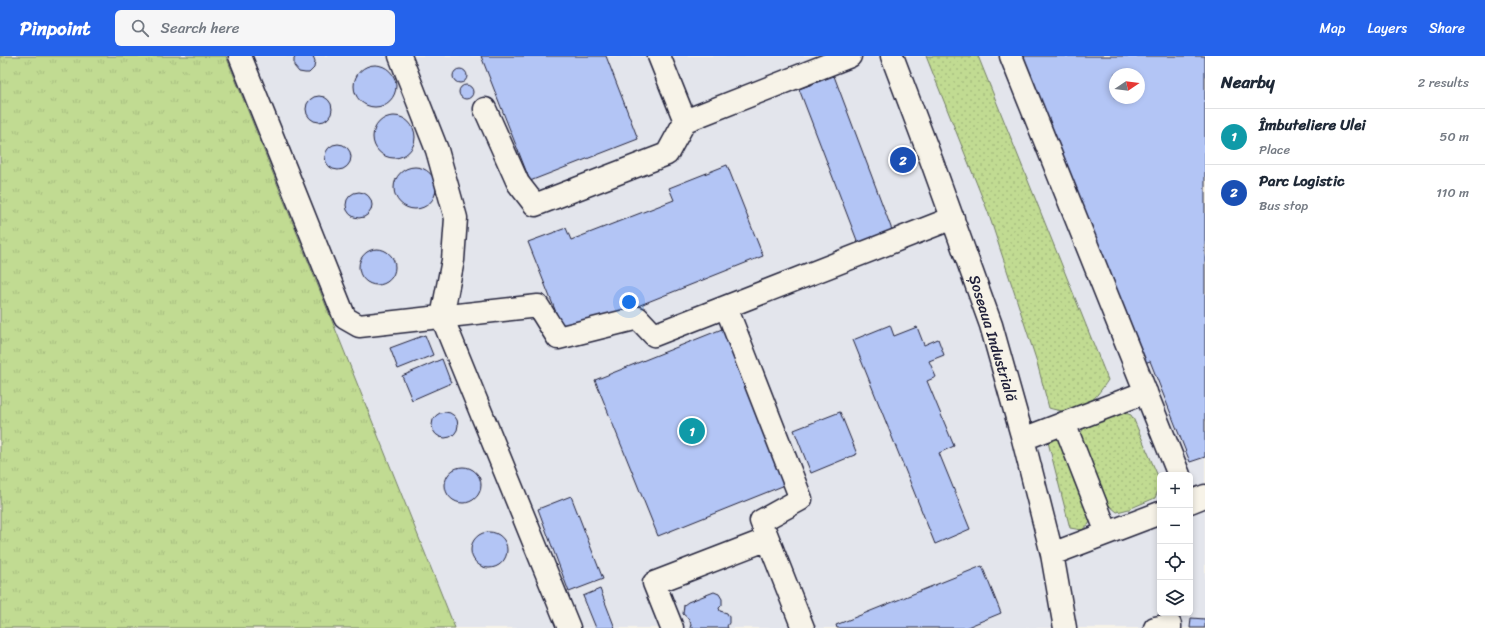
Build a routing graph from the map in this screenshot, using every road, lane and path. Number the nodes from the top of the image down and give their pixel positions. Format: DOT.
graph roads {
  1 [pos="240,56"];
  2 [pos="400,56"];
  3 [pos="659,56"];
  4 [pos="850,56"];
  5 [pos="892,56"];
  6 [pos="1011,56"];
  7 [pos="485,110"];
  8 [pos="685,122"];
  9 [pos="953,218"];
  10 [pos="726,307"];
  11 [pos="442,317"];
  12 [pos="1146,392"];
  13 [pos="1064,423"];
  14 [pos="1023,439"];
  15 [pos="1178,472"];
  16 [pos="1205,496"];
  17 [pos="1193,501"];
  18 [pos="1157,514"];
  19 [pos="1107,533"];
  20 [pos="768,539"];
  21 [pos="1052,554"];
  22 [pos="569,628"];
  23 [pos="672,628"];
  24 [pos="803,628"];
  25 [pos="1065,628"];
  26 [pos="1155,628"];
  27 [pos="1170,628"];
  1 -- 11 [label="street"];
  2 -- 11 [label="street"];
  3 -- 8 [label="street"];
  4 -- 8 [label="street"];
  5 -- 9 [label="street, Șoseaua Industrială"];
  6 -- 12 [label="street"];
  7 -- 8 [label="street"];
  9 -- 10 [label="street"];
  9 -- 14 [label="street, Șoseaua Industrială"];
  10 -- 11 [label="street"];
  10 -- 20 [label="street"];
  11 -- 22 [label="street"];
  12 -- 13 [label="street"];
  12 -- 15 [label="street"];
  13 -- 14 [label="street"];
  13 -- 19 [label="street"];
  14 -- 21 [label="street, Șoseaua Industrială"];
  16 -- 17 [label="street"];
  18 -- 19 [label="street"];
  19 -- 21 [label="street"];
  20 -- 23 [label="street"];
  20 -- 24 [label="street"];
  21 -- 25 [label="street, Șoseaua Industrială"];
  26 -- 27 [label="street"];
}
